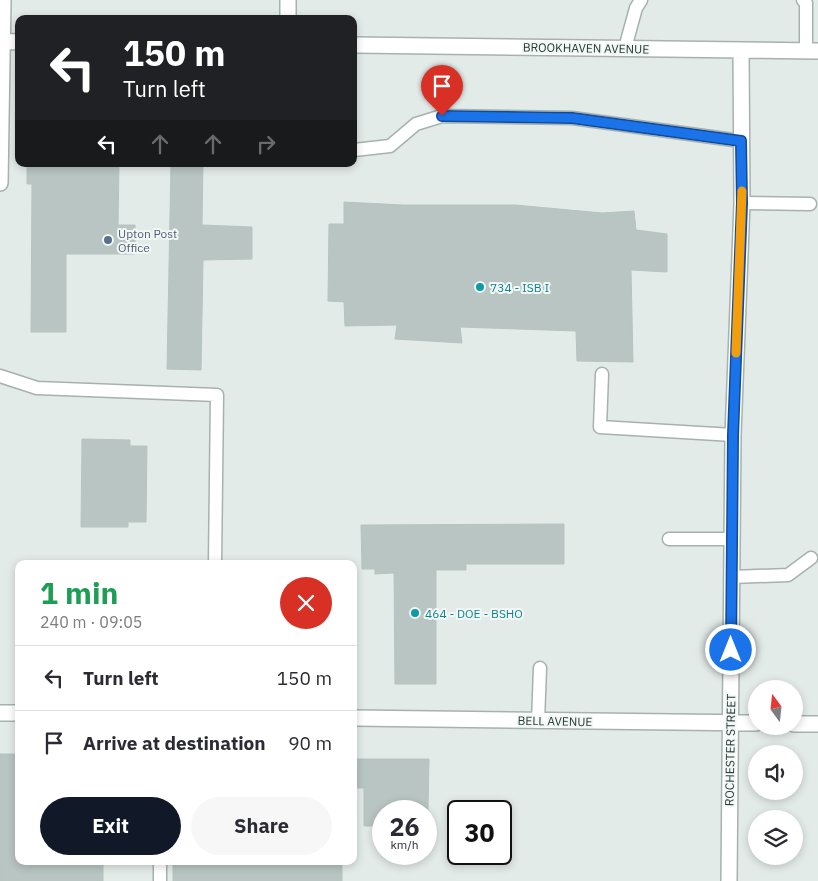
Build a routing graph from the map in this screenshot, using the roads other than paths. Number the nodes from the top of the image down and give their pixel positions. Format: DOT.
graph roads {
  1 [pos="3,0"];
  2 [pos="288,0"];
  3 [pos="641,0"];
  4 [pos="804,0"];
  5 [pos="288,15"];
  6 [pos="2,42"];
  7 [pos="15,42"];
  8 [pos="357,46"];
  9 [pos="625,48"];
  10 [pos="741,50"];
  11 [pos="812,51"];
  12 [pos="741,141"];
  13 [pos="357,150"];
  14 [pos="0,183"];
  15 [pos="742,203"];
  16 [pos="810,204"];
  17 [pos="602,374"];
  18 [pos="0,376"];
  19 [pos="733,435"];
  20 [pos="669,539"];
  21 [pos="732,539"];
  22 [pos="811,558"];
  23 [pos="215,560"];
  24 [pos="732,577"];
  25 [pos="540,668"];
  26 [pos="0,713"];
  27 [pos="15,714"];
  28 [pos="357,718"];
  29 [pos="538,720"];
  30 [pos="731,723"];
  31 [pos="748,723"];
  32 [pos="803,724"];
  33 [pos="818,724"];
  34 [pos="160,865"];
  35 [pos="160,881"];
  36 [pos="729,881"];
  1 -- 6 [label="street"];
  2 -- 5 [label="street"];
  3 -- 9 [label="lane"];
  4 -- 11 [label="lane"];
  6 -- 7 [label="street"];
  6 -- 14 [label="street"];
  8 -- 9 [label="street, BROOKHAVEN AVENUE"];
  9 -- 10 [label="street, BROOKHAVEN AVENUE"];
  10 -- 11 [label="street, BROOKHAVEN AVENUE"];
  10 -- 12 [label="street, ROCHESTER STREET"];
  12 -- 13 [label="lane"];
  12 -- 15 [label="street, ROCHESTER STREET"];
  15 -- 16 [label="lane"];
  15 -- 19 [label="street, ROCHESTER STREET"];
  17 -- 19 [label="lane"];
  18 -- 23 [label="lane"];
  19 -- 21 [label="street, ROCHESTER STREET"];
  20 -- 21 [label="lane"];
  21 -- 24 [label="street, ROCHESTER STREET"];
  22 -- 24 [label="lane"];
  24 -- 30 [label="street, ROCHESTER STREET"];
  25 -- 29 [label="lane"];
  26 -- 27 [label="street"];
  28 -- 29 [label="street, BELL AVENUE"];
  29 -- 30 [label="street, BELL AVENUE"];
  30 -- 31 [label="street, BELL AVENUE"];
  30 -- 36 [label="street, ROCHESTER STREET"];
  32 -- 33 [label="street"];
  34 -- 35 [label="lane"];
}
